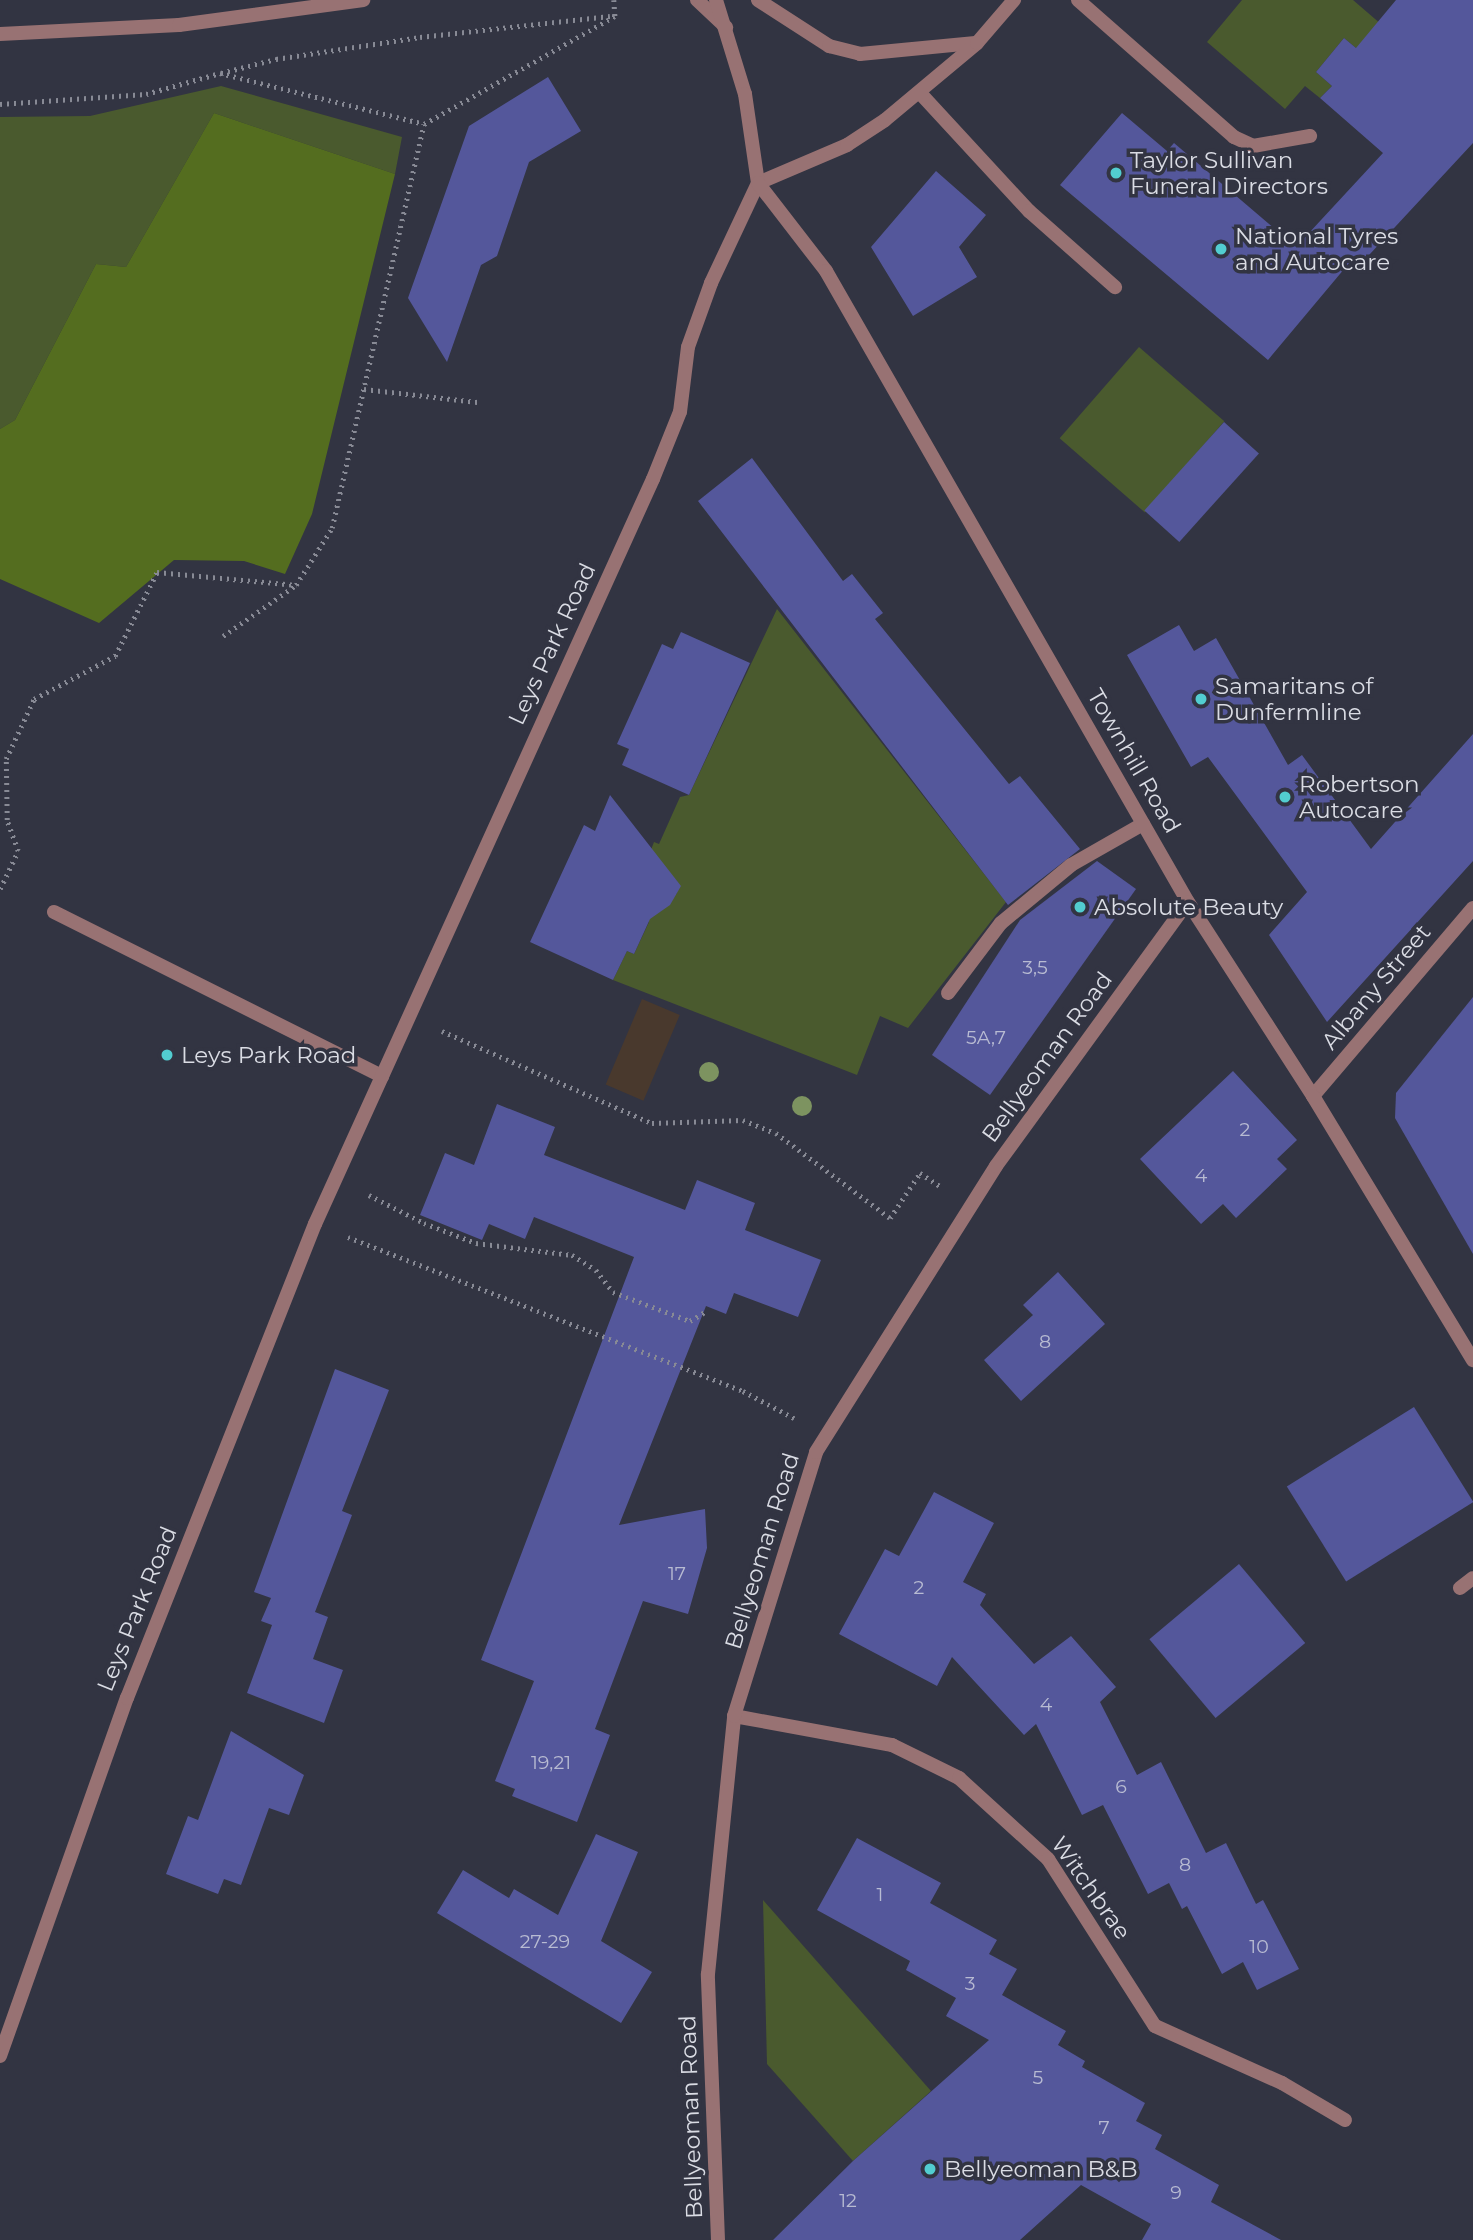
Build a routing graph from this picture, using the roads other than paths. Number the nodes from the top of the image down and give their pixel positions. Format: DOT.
graph roads {
  1 [pos="363,0"];
  2 [pos="697,0"];
  3 [pos="716,0"];
  4 [pos="758,0"];
  5 [pos="1014,0"];
  6 [pos="1078,0"];
  7 [pos="726,27"];
  8 [pos="0,34"];
  9 [pos="977,43"];
  10 [pos="920,93"];
  11 [pos="1310,135"];
  12 [pos="758,183"];
  13 [pos="1115,287"];
  14 [pos="1143,824"];
  15 [pos="1188,902"];
  16 [pos="1473,908"];
  17 [pos="54,912"];
  18 [pos="948,993"];
  19 [pos="382,1076"];
  20 [pos="1313,1096"];
  21 [pos="1473,1360"];
  22 [pos="1473,1578"];
  23 [pos="1461,1588"];
  24 [pos="734,1716"];
  25 [pos="0,2056"];
  26 [pos="1345,2120"];
  27 [pos="718,2240"];
  1 -- 8 [label="street"];
  2 -- 7 [label="street"];
  3 -- 7 [label="street"];
  4 -- 9 [label="street"];
  5 -- 9 [label="street"];
  6 -- 11 [label="street"];
  7 -- 12 [label="street"];
  9 -- 10 [label="street"];
  10 -- 12 [label="street"];
  10 -- 13 [label="street"];
  12 -- 14 [label="street, Townhill Road"];
  12 -- 19 [label="street, Leys Park Road"];
  14 -- 15 [label="street, Townhill Road"];
  14 -- 18 [label="street"];
  15 -- 20 [label="street, Townhill Road"];
  15 -- 24 [label="street, Bellyeoman Road"];
  16 -- 20 [label="street, Albany Street"];
  17 -- 19 [label="street"];
  19 -- 25 [label="street, Leys Park Road"];
  20 -- 21 [label="street, Townhill Road"];
  22 -- 23 [label="street"];
  24 -- 26 [label="street, Witchbrae"];
  24 -- 27 [label="street, Bellyeoman Road"];
}
